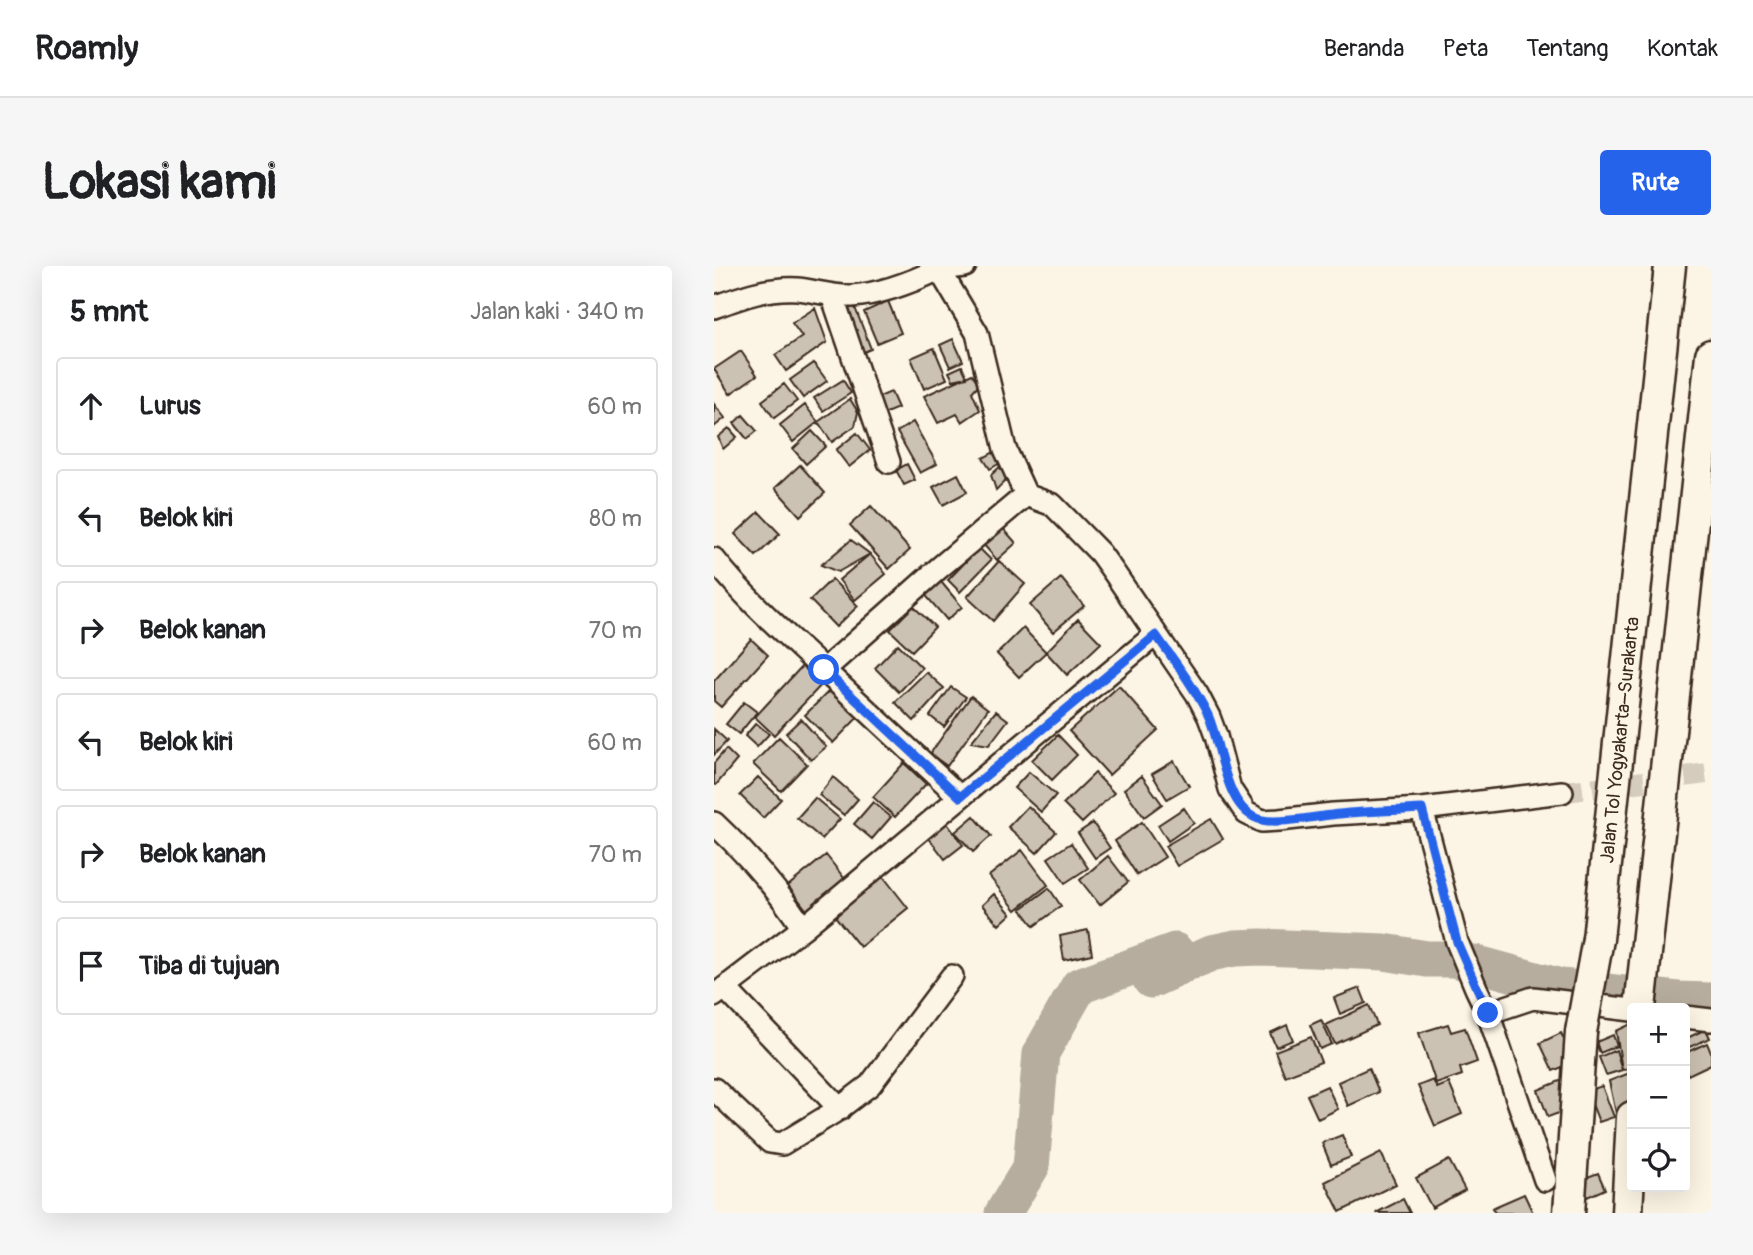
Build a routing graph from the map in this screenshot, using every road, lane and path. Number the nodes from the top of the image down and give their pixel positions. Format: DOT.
graph roads {
  1 [pos="965,266"];
  2 [pos="1671,266"];
  3 [pos="938,267"];
  4 [pos="832,295"];
  5 [pos="714,307"];
  6 [pos="1711,355"];
  7 [pos="889,463"];
  8 [pos="1026,495"];
  9 [pos="714,559"];
  10 [pos="1156,635"];
  11 [pos="824,670"];
  12 [pos="1562,792"];
  13 [pos="960,797"];
  14 [pos="1422,809"];
  15 [pos="714,823"];
  16 [pos="803,928"];
  17 [pos="952,976"];
  18 [pos="720,992"];
  19 [pos="1641,1003"];
  20 [pos="1627,1009"];
  21 [pos="1488,1013"];
  22 [pos="1690,1018"];
  23 [pos="1711,1020"];
  24 [pos="714,1089"];
  25 [pos="840,1109"];
  26 [pos="1631,1129"];
  27 [pos="1545,1180"];
  28 [pos="1569,1213"];
  29 [pos="1627,1213"];
  1 -- 3 [label="street"];
  2 -- 28 [label="highway, Jalan Tol Yogyakarta–Surakarta, bridge"];
  3 -- 4 [label="street"];
  3 -- 8 [label="street"];
  4 -- 5 [label="street"];
  4 -- 7 [label="street"];
  6 -- 19 [label="highway"];
  8 -- 10 [label="street"];
  8 -- 11 [label="street"];
  9 -- 11 [label="street"];
  10 -- 13 [label="street"];
  10 -- 14 [label="street"];
  11 -- 13 [label="street"];
  12 -- 14 [label="street"];
  13 -- 16 [label="street"];
  14 -- 21 [label="street"];
  15 -- 16 [label="street"];
  16 -- 18 [label="street"];
  17 -- 25 [label="street"];
  18 -- 25 [label="street"];
  20 -- 21 [label="street"];
  21 -- 27 [label="street"];
  22 -- 23 [label="street"];
  24 -- 25 [label="street"];
  26 -- 29 [label="highway"];
}
